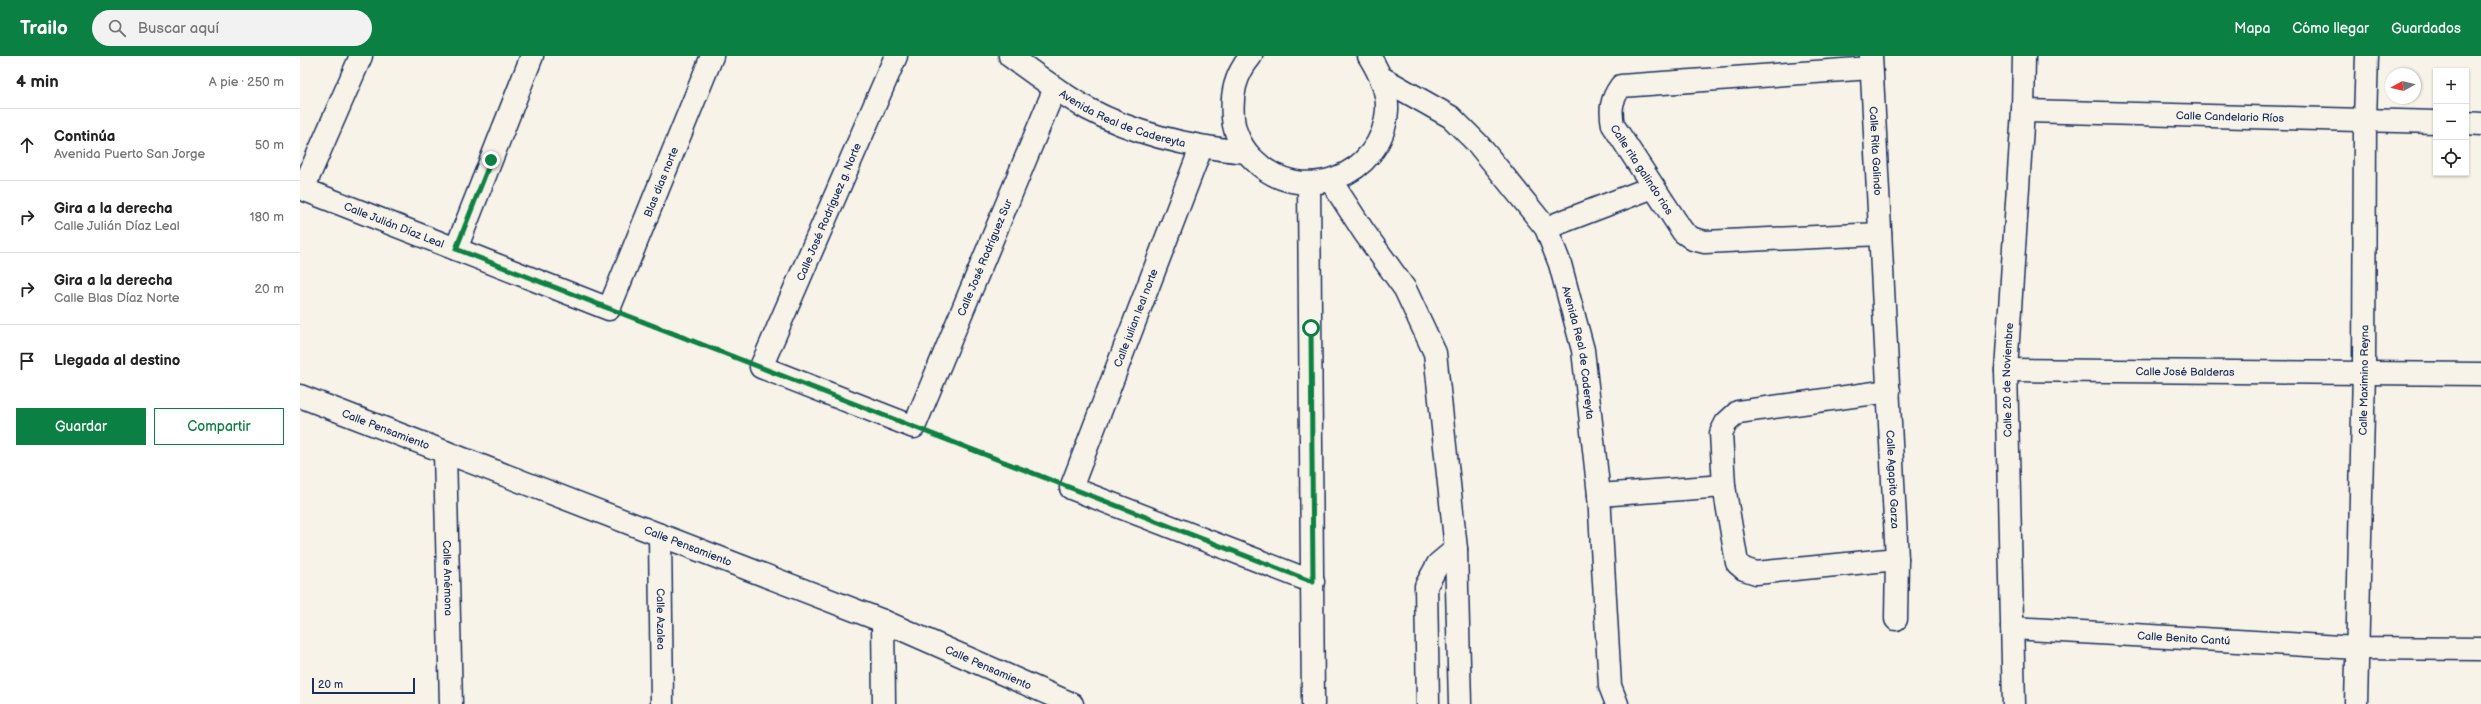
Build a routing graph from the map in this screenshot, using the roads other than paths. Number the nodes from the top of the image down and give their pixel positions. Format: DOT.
graph roads {
  1 [pos="361,56"];
  2 [pos="532,56"];
  3 [pos="712,56"];
  4 [pos="896,56"];
  5 [pos="1010,56"];
  6 [pos="1251,56"];
  7 [pos="1369,56"];
  8 [pos="2024,56"];
  9 [pos="2367,56"];
  10 [pos="1871,62"];
  11 [pos="1382,78"];
  12 [pos="1055,88"];
  13 [pos="2023,111"];
  14 [pos="2364,119"];
  15 [pos="2433,122"];
  16 [pos="2469,123"];
  17 [pos="2481,124"];
  18 [pos="1201,148"];
  19 [pos="1246,152"];
  20 [pos="1331,181"];
  21 [pos="1309,184"];
  22 [pos="1654,187"];
  23 [pos="302,189"];
  24 [pos="1546,228"];
  25 [pos="1880,234"];
  26 [pos="456,249"];
  27 [pos="610,309"];
  28 [pos="1884,320"];
  29 [pos="2006,370"];
  30 [pos="2364,372"];
  31 [pos="2481,374"];
  32 [pos="1889,391"];
  33 [pos="300,396"];
  34 [pos="914,427"];
  35 [pos="446,452"];
  36 [pos="1724,486"];
  37 [pos="1599,495"];
  38 [pos="660,535"];
  39 [pos="1456,549"];
  40 [pos="1897,559"];
  41 [pos="1313,582"];
  42 [pos="1896,619"];
  43 [pos="883,621"];
  44 [pos="2012,628"];
  45 [pos="2357,648"];
  46 [pos="2481,649"];
  47 [pos="450,704"];
  48 [pos="662,704"];
  49 [pos="884,704"];
  50 [pos="1072,704"];
  51 [pos="1313,704"];
  52 [pos="1428,704"];
  53 [pos="1460,704"];
  54 [pos="1618,704"];
  55 [pos="2014,704"];
  56 [pos="2356,704"];
  1 -- 23 [label="street"];
  2 -- 26 [label="street"];
  3 -- 27 [label="street, Blas dias norte"];
  4 -- 34 [label="street, Calle José Rodríguez g. Norte"];
  5 -- 12 [label="street, Avenida Real de Cadereyta"];
  6 -- 19 [label="street"];
  7 -- 11 [label="street"];
  8 -- 13 [label="street, Calle 20 de Noviembre"];
  9 -- 14 [label="street, Calle Maximino Reyna"];
  10 -- 22 [label="street, Calle rita galindo rios"];
  10 -- 25 [label="street, Calle Rita Galindo"];
  11 -- 20 [label="street"];
  11 -- 24 [label="street, Avenida Real de Cadereyta"];
  12 -- 18 [label="street, Avenida Real de Cadereyta"];
  12 -- 34 [label="street, Calle José Rodríguez Sur"];
  13 -- 14 [label="street, Calle Candelario Ríos"];
  13 -- 29 [label="street, Calle 20 de Noviembre"];
  14 -- 15 [label="street, Calle Candelario Ríos"];
  14 -- 30 [label="street, Calle Maximino Reyna"];
  16 -- 17 [label="street"];
  18 -- 19 [label="street, Avenida Real de Cadereyta"];
  18 -- 41 [label="street, Calle julian leal norte"];
  19 -- 21 [label="street"];
  20 -- 21 [label="street"];
  20 -- 39 [label="street"];
  21 -- 41 [label="street"];
  22 -- 24 [label="street"];
  22 -- 25 [label="street, Calle rita galindo rios"];
  23 -- 26 [label="street, Calle Julián Díaz Leal"];
  24 -- 37 [label="street, Avenida Real de Cadereyta"];
  25 -- 28 [label="street, Calle Rita Galindo"];
  26 -- 27 [label="street, Calle Julián Díaz Leal"];
  28 -- 32 [label="street, Calle Agapito Garza"];
  29 -- 30 [label="street, Calle José Balderas"];
  29 -- 44 [label="street, Calle 20 de Noviembre"];
  30 -- 31 [label="street, Calle José Balderas"];
  30 -- 45 [label="street, Calle Maximino Reyna"];
  32 -- 36 [label="street"];
  32 -- 40 [label="street, Calle Agapito Garza"];
  33 -- 35 [label="street, Calle Pensamiento"];
  35 -- 38 [label="street, Calle Pensamiento"];
  35 -- 47 [label="street, Calle Anémona"];
  36 -- 37 [label="street"];
  36 -- 40 [label="street"];
  37 -- 54 [label="street, Avenida Real de Cadereyta"];
  38 -- 43 [label="street, Calle Pensamiento"];
  38 -- 48 [label="street, Calle Azalea"];
  39 -- 52 [label="street"];
  39 -- 53 [label="street"];
  40 -- 42 [label="street, Calle Agapito Garza"];
  41 -- 51 [label="street"];
  43 -- 49 [label="street"];
  43 -- 50 [label="street, Calle Pensamiento"];
  44 -- 45 [label="street, Calle Benito Cantú"];
  44 -- 55 [label="street, Calle 20 de Noviembre"];
  45 -- 46 [label="street, Calle Benito Cantú"];
  45 -- 56 [label="street, Calle Maximino Reyna"];
}
